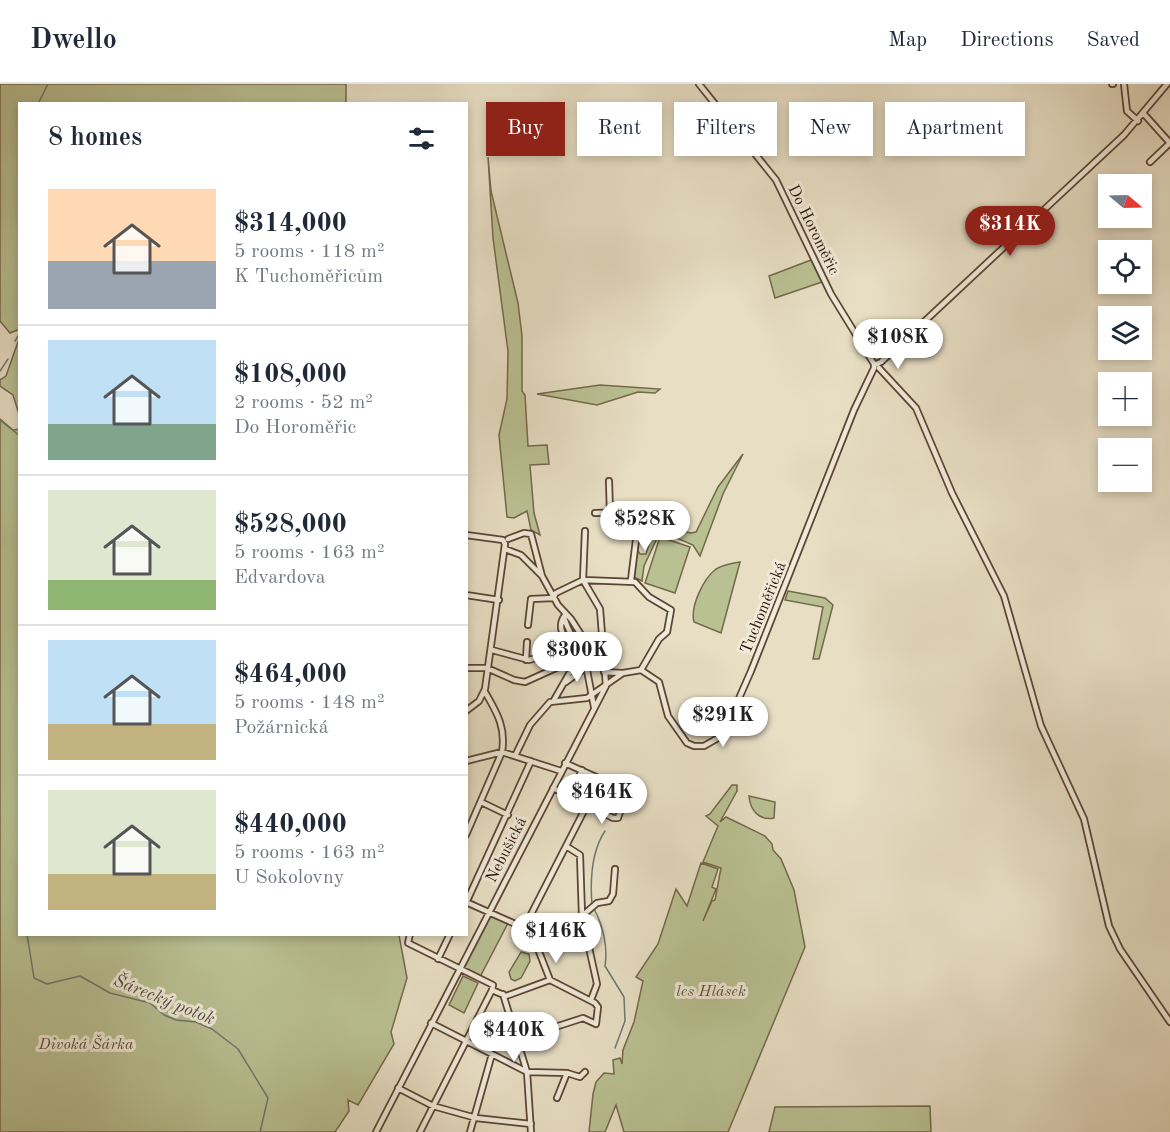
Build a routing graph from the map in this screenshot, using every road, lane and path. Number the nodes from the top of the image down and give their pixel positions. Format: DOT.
graph roads {
  1 [pos="699,84"];
  2 [pos="1124,84"];
  3 [pos="1166,84"];
  4 [pos="1144,114"];
  5 [pos="1138,121"];
  6 [pos="1170,143"];
  7 [pos="1150,162"];
  8 [pos="877,366"];
  9 [pos="609,481"];
  10 [pos="596,513"];
  11 [pos="610,513"];
  12 [pos="585,531"];
  13 [pos="468,535"];
  14 [pos="508,539"];
  15 [pos="505,549"];
  16 [pos="542,576"];
  17 [pos="583,580"];
  18 [pos="631,580"];
  19 [pos="468,596"];
  20 [pos="553,598"];
  21 [pos="499,600"];
  22 [pos="564,616"];
  23 [pos="528,625"];
  24 [pos="527,642"];
  25 [pos="492,650"];
  26 [pos="526,660"];
  27 [pos="585,662"];
  28 [pos="468,668"];
  29 [pos="489,669"];
  30 [pos="641,670"];
  31 [pos="604,672"];
  32 [pos="623,673"];
  33 [pos="563,683"];
  34 [pos="606,686"];
  35 [pos="484,692"];
  36 [pos="591,695"];
  37 [pos="554,699"];
  38 [pos="594,706"];
  39 [pos="468,709"];
  40 [pos="502,752"];
  41 [pos="515,756"];
  42 [pos="468,760"];
  43 [pos="531,761"];
  44 [pos="565,763"];
  45 [pos="582,770"];
  46 [pos="561,771"];
  47 [pos="553,788"];
  48 [pos="570,796"];
  49 [pos="481,802"];
  50 [pos="587,805"];
  51 [pos="508,815"];
  52 [pos="468,831"];
  53 [pos="566,846"];
  54 [pos="615,869"];
  55 [pos="468,901"];
  56 [pos="468,903"];
  57 [pos="489,912"];
  58 [pos="582,916"];
  59 [pos="524,928"];
  60 [pos="531,931"];
  61 [pos="410,936"];
  62 [pos="449,936"];
  63 [pos="438,959"];
  64 [pos="459,969"];
  65 [pos="550,980"];
  66 [pos="492,990"];
  67 [pos="503,994"];
  68 [pos="591,1000"];
  69 [pos="1170,1022"];
  70 [pos="431,1023"];
  71 [pos="518,1039"];
  72 [pos="466,1041"];
  73 [pos="492,1054"];
  74 [pos="527,1072"];
  75 [pos="585,1072"];
  76 [pos="567,1073"];
  77 [pos="398,1088"];
  78 [pos="557,1098"];
  79 [pos="433,1106"];
  80 [pos="476,1118"];
  81 [pos="531,1124"];
  82 [pos="376,1132"];
  83 [pos="420,1132"];
  84 [pos="470,1132"];
  85 [pos="531,1132"];
  1 -- 8 [label="street, Do Horoměřic"];
  2 -- 5 [label="street"];
  3 -- 4 [label="street"];
  4 -- 5 [label="street"];
  4 -- 6 [label="street"];
  5 -- 8 [label="street"];
  6 -- 7 [label="street"];
  8 -- 30 [label="street, Tuchoměřická"];
  8 -- 69 [label="street, Do Horoměřic"];
  9 -- 11 [label="street"];
  10 -- 11 [label="street"];
  11 -- 18 [label="street"];
  12 -- 17 [label="street"];
  13 -- 15 [label="street"];
  14 -- 16 [label="street"];
  15 -- 16 [label="street"];
  15 -- 21 [label="street"];
  16 -- 20 [label="street"];
  17 -- 18 [label="street"];
  17 -- 20 [label="street"];
  17 -- 31 [label="street"];
  18 -- 30 [label="street"];
  19 -- 21 [label="street"];
  20 -- 22 [label="street"];
  20 -- 23 [label="street"];
  21 -- 25 [label="street"];
  22 -- 26 [label="street"];
  22 -- 27 [label="street"];
  22 -- 31 [label="street"];
  24 -- 26 [label="street"];
  25 -- 26 [label="street"];
  25 -- 29 [label="street"];
  27 -- 33 [label="street"];
  27 -- 36 [label="street"];
  28 -- 29 [label="street"];
  29 -- 33 [label="street"];
  29 -- 35 [label="street"];
  30 -- 32 [label="street"];
  31 -- 32 [label="street"];
  31 -- 34 [label="street"];
  32 -- 34 [label="street"];
  33 -- 37 [label="street"];
  34 -- 36 [label="street"];
  34 -- 38 [label="street, Nebušická"];
  35 -- 39 [label="street"];
  35 -- 40 [label="street"];
  36 -- 37 [label="street"];
  36 -- 38 [label="street"];
  37 -- 41 [label="street"];
  38 -- 44 [label="street, Nebušická"];
  40 -- 41 [label="street"];
  40 -- 42 [label="street"];
  40 -- 49 [label="street"];
  41 -- 43 [label="street"];
  43 -- 46 [label="street"];
  43 -- 51 [label="street"];
  44 -- 45 [label="street"];
  44 -- 46 [label="street, Nebušická"];
  45 -- 48 [label="street"];
  45 -- 50 [label="street"];
  46 -- 47 [label="street, Nebušická"];
  47 -- 48 [label="street"];
  47 -- 57 [label="street, Nebušická"];
  48 -- 50 [label="street"];
  49 -- 51 [label="street"];
  49 -- 52 [label="street"];
  50 -- 53 [label="street"];
  51 -- 55 [label="street"];
  53 -- 58 [label="street"];
  53 -- 59 [label="street"];
  54 -- 58 [label="street"];
  56 -- 57 [label="street"];
  57 -- 59 [label="street"];
  57 -- 64 [label="street, Nebušická"];
  58 -- 60 [label="street"];
  58 -- 68 [label="street"];
  59 -- 60 [label="street"];
  60 -- 65 [label="street"];
  61 -- 63 [label="street"];
  62 -- 63 [label="street"];
  63 -- 64 [label="street"];
  64 -- 66 [label="street"];
  64 -- 70 [label="street, Nebušická"];
  65 -- 67 [label="street"];
  65 -- 68 [label="street"];
  66 -- 67 [label="street"];
  66 -- 72 [label="street"];
  67 -- 71 [label="street"];
  68 -- 71 [label="street"];
  70 -- 72 [label="street"];
  70 -- 77 [label="street, Nebušická"];
  71 -- 74 [label="street"];
  72 -- 73 [label="street"];
  72 -- 79 [label="street"];
  73 -- 74 [label="street"];
  73 -- 80 [label="street"];
  74 -- 76 [label="street"];
  74 -- 81 [label="street"];
  75 -- 76 [label="street"];
  76 -- 78 [label="street"];
  77 -- 79 [label="street"];
  77 -- 82 [label="street, Nebušická"];
  79 -- 80 [label="street"];
  79 -- 83 [label="street"];
  80 -- 81 [label="street"];
  80 -- 84 [label="street"];
  81 -- 85 [label="street"];
}
